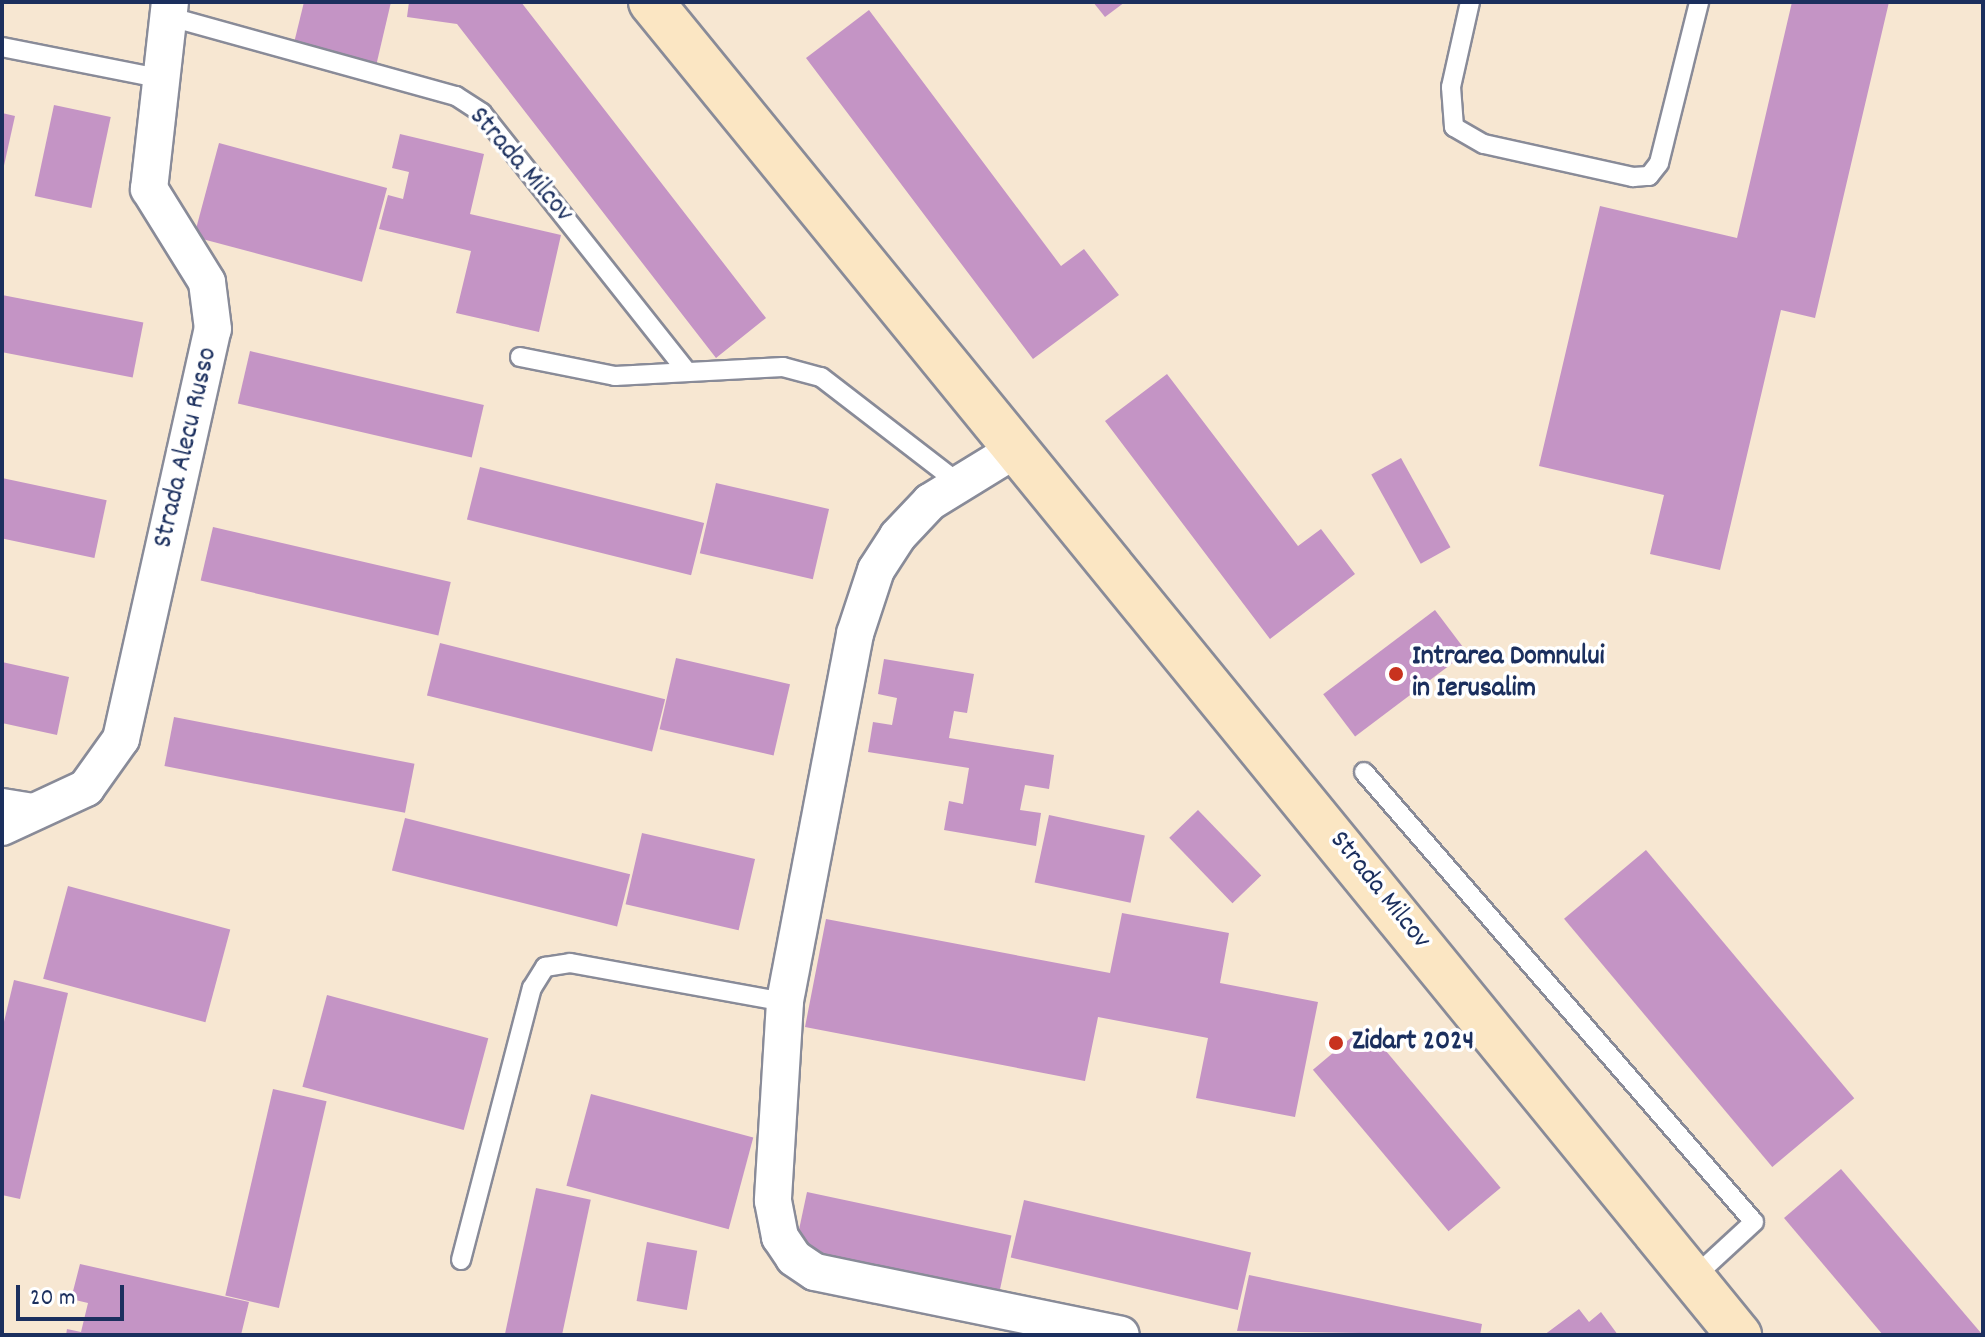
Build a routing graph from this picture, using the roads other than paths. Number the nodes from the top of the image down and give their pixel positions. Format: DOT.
graph roads {
  1 [pos="651,2"];
  2 [pos="1470,2"];
  3 [pos="1699,2"];
  4 [pos="168,9"];
  5 [pos="2,47"];
  6 [pos="159,78"];
  7 [pos="520,357"];
  8 [pos="687,372"];
  9 [pos="1018,448"];
  10 [pos="960,484"];
  11 [pos="1364,772"];
  12 [pos="2,798"];
  13 [pos="49,806"];
  14 [pos="2,827"];
  15 [pos="785,1002"];
  16 [pos="461,1260"];
  17 [pos="1693,1278"];
  18 [pos="1110,1334"];
  19 [pos="1739,1335"];
  1 -- 9 [label="main road, Strada Milcov"];
  2 -- 3 [label="lane"];
  4 -- 6 [label="street, Strada Alecu Russo"];
  4 -- 8 [label="lane, Strada Milcov"];
  5 -- 6 [label="lane"];
  6 -- 13 [label="street, Strada Alecu Russo"];
  7 -- 8 [label="lane"];
  8 -- 10 [label="lane"];
  9 -- 10 [label="street"];
  9 -- 17 [label="main road, Strada Milcov"];
  10 -- 15 [label="street"];
  11 -- 17 [label="lane"];
  12 -- 13 [label="lane"];
  13 -- 14 [label="street, Strada Alecu Russo"];
  15 -- 16 [label="lane"];
  15 -- 18 [label="street"];
  17 -- 19 [label="main road, Strada Milcov"];
}
